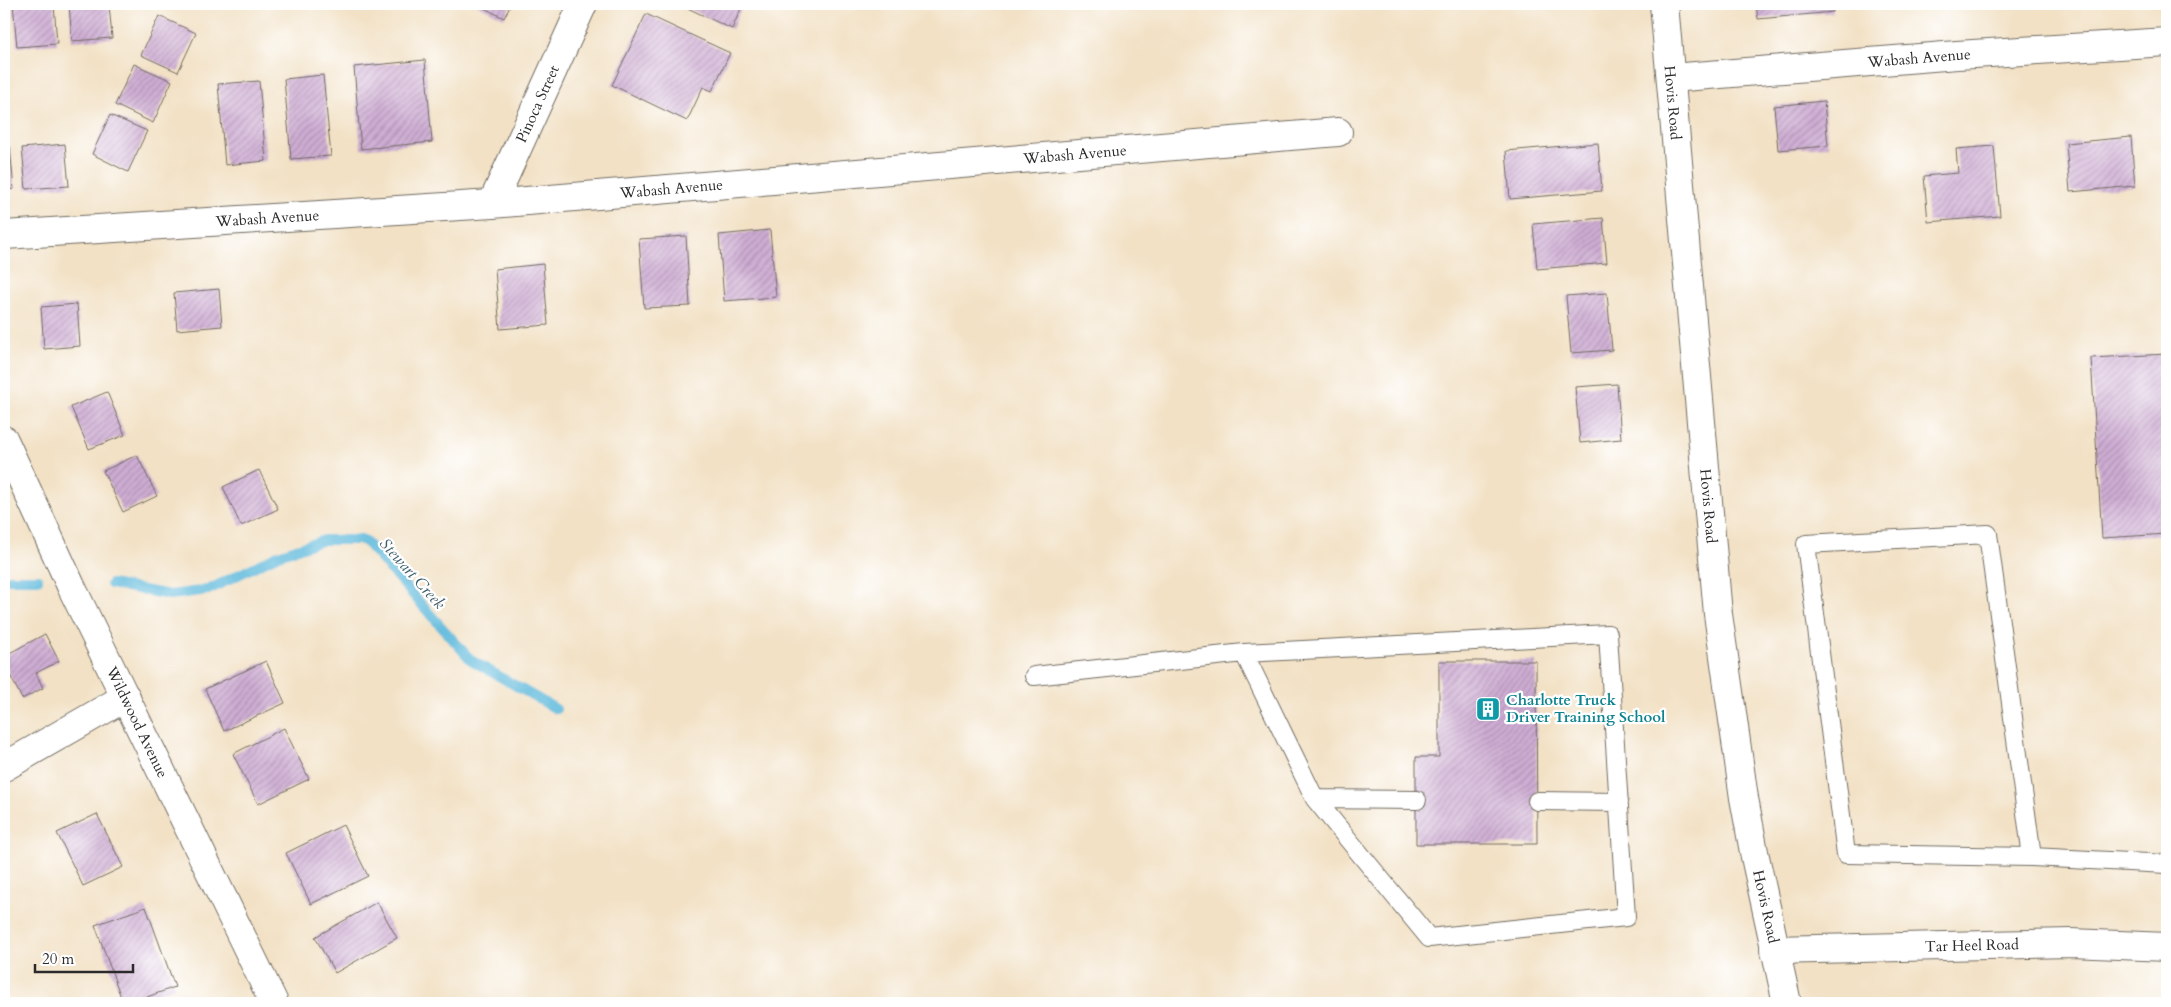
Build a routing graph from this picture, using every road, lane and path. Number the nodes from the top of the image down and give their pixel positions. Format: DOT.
graph roads {
  1 [pos="583,4"];
  2 [pos="1664,4"];
  3 [pos="2167,42"];
  4 [pos="1671,78"];
  5 [pos="1338,132"];
  6 [pos="492,204"];
  7 [pos="4,235"];
  8 [pos="4,440"];
  9 [pos="1244,653"];
  10 [pos="1034,676"];
  11 [pos="126,697"];
  12 [pos="4,768"];
  13 [pos="1315,800"];
  14 [pos="1416,800"];
  15 [pos="1537,801"];
  16 [pos="1619,802"];
  17 [pos="2032,857"];
  18 [pos="2167,864"];
  19 [pos="2167,947"];
  20 [pos="1774,950"];
  21 [pos="274,1003"];
  22 [pos="1787,1003"];
  1 -- 6 [label="street, Pinoca Street"];
  2 -- 4 [label="street, Hovis Road"];
  3 -- 4 [label="street, Wabash Avenue"];
  4 -- 20 [label="street, Hovis Road"];
  5 -- 6 [label="street, Wabash Avenue"];
  6 -- 7 [label="street, Wabash Avenue"];
  8 -- 11 [label="street, Wildwood Avenue"];
  9 -- 10 [label="lane"];
  9 -- 13 [label="lane"];
  9 -- 16 [label="lane"];
  11 -- 12 [label="street"];
  11 -- 21 [label="street, Wildwood Avenue"];
  13 -- 14 [label="lane"];
  13 -- 16 [label="lane"];
  15 -- 16 [label="lane"];
  17 -- 17 [label="lane"];
  17 -- 18 [label="lane"];
  19 -- 20 [label="street, Tar Heel Road"];
  20 -- 22 [label="street, Hovis Road"];
}
